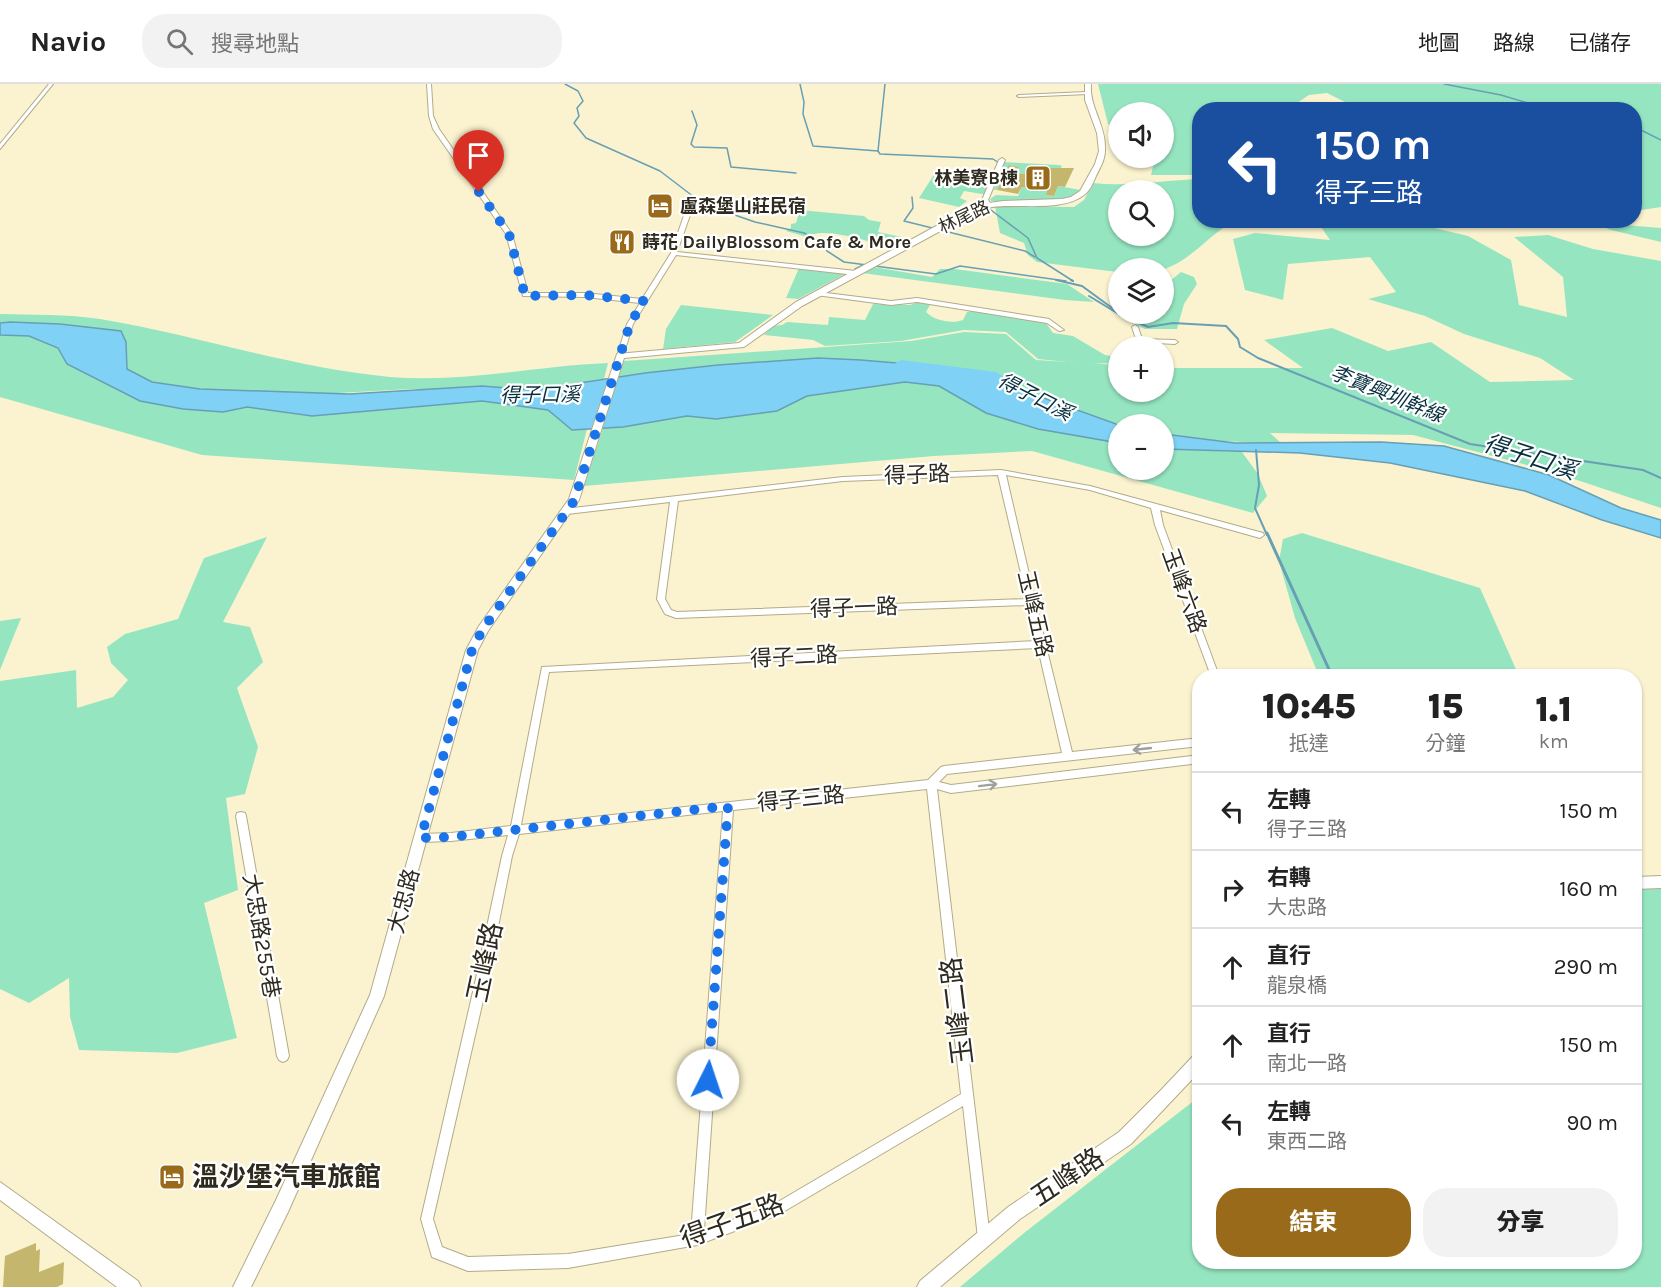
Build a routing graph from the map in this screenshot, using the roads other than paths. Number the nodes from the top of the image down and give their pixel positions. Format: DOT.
graph roads {
  1 [pos="51,84"];
  2 [pos="429,84"];
  3 [pos="1088,84"];
  4 [pos="1086,93"];
  5 [pos="1018,96"];
  6 [pos="0,147"];
  7 [pos="1002,160"];
  8 [pos="692,201"];
  9 [pos="987,203"];
  10 [pos="674,253"];
  11 [pos="856,273"];
  12 [pos="818,294"];
  13 [pos="644,301"];
  14 [pos="1135,327"];
  15 [pos="1061,330"];
  16 [pos="1175,342"];
  17 [pos="619,359"];
  18 [pos="1001,472"];
  19 [pos="674,499"];
  20 [pos="1155,506"];
  21 [pos="567,511"];
  22 [pos="1260,535"];
  23 [pos="1033,602"];
  24 [pos="1043,644"];
  25 [pos="545,669"];
  26 [pos="1212,669"];
  27 [pos="1192,743"];
  28 [pos="1068,757"];
  29 [pos="1192,760"];
  30 [pos="931,784"];
  31 [pos="728,806"];
  32 [pos="241,816"];
  33 [pos="515,830"];
  34 [pos="421,838"];
  35 [pos="1661,882"];
  36 [pos="1642,883"];
  37 [pos="283,1056"];
  38 [pos="1192,1068"];
  39 [pos="967,1097"];
  40 [pos="0,1190"];
  41 [pos="984,1238"];
  42 [pos="697,1239"];
  43 [pos="436,1252"];
  44 [pos="132,1287"];
  45 [pos="242,1287"];
  46 [pos="926,1287"];
  1 -- 6 [label="street"];
  2 -- 13 [label="street"];
  3 -- 4 [label="street"];
  4 -- 5 [label="street"];
  4 -- 9 [label="street, 林尾路"];
  7 -- 9 [label="street"];
  8 -- 10 [label="street"];
  9 -- 11 [label="street, 林尾路"];
  10 -- 11 [label="street"];
  10 -- 13 [label="street"];
  11 -- 12 [label="street, 林尾路"];
  12 -- 15 [label="street"];
  12 -- 17 [label="street, 林尾路"];
  13 -- 17 [label="street"];
  14 -- 16 [label="street"];
  17 -- 21 [label="street, 大忠路"];
  18 -- 19 [label="street, 得子路"];
  18 -- 20 [label="street, 得子路"];
  18 -- 23 [label="street, 玉峰五路"];
  19 -- 21 [label="street, 得子路"];
  19 -- 23 [label="street, 得子一路"];
  20 -- 22 [label="street, 得子路"];
  20 -- 26 [label="street, 玉峰六路"];
  21 -- 34 [label="street, 大忠路"];
  23 -- 24 [label="street, 玉峰五路"];
  24 -- 25 [label="street, 得子二路"];
  24 -- 28 [label="street, 玉峰五路"];
  25 -- 33 [label="street, 玉峰路"];
  27 -- 28 [label="street, one-way"];
  28 -- 30 [label="street"];
  30 -- 29 [label="street, one-way"];
  30 -- 31 [label="street, 得子三路"];
  30 -- 39 [label="street, 玉峰二路"];
  31 -- 33 [label="street, 得子三路"];
  31 -- 42 [label="street"];
  32 -- 37 [label="street, 大忠路255巷"];
  33 -- 34 [label="street, 得子三路"];
  33 -- 43 [label="street, 玉峰路"];
  34 -- 45 [label="street, 大忠路"];
  35 -- 36 [label="street"];
  38 -- 41 [label="street, 五峰路"];
  39 -- 41 [label="street, 玉峰二路"];
  39 -- 42 [label="street, 得子五路"];
  40 -- 44 [label="street"];
  41 -- 46 [label="street, 五峰路"];
  42 -- 43 [label="street, 得子五路"];
}
